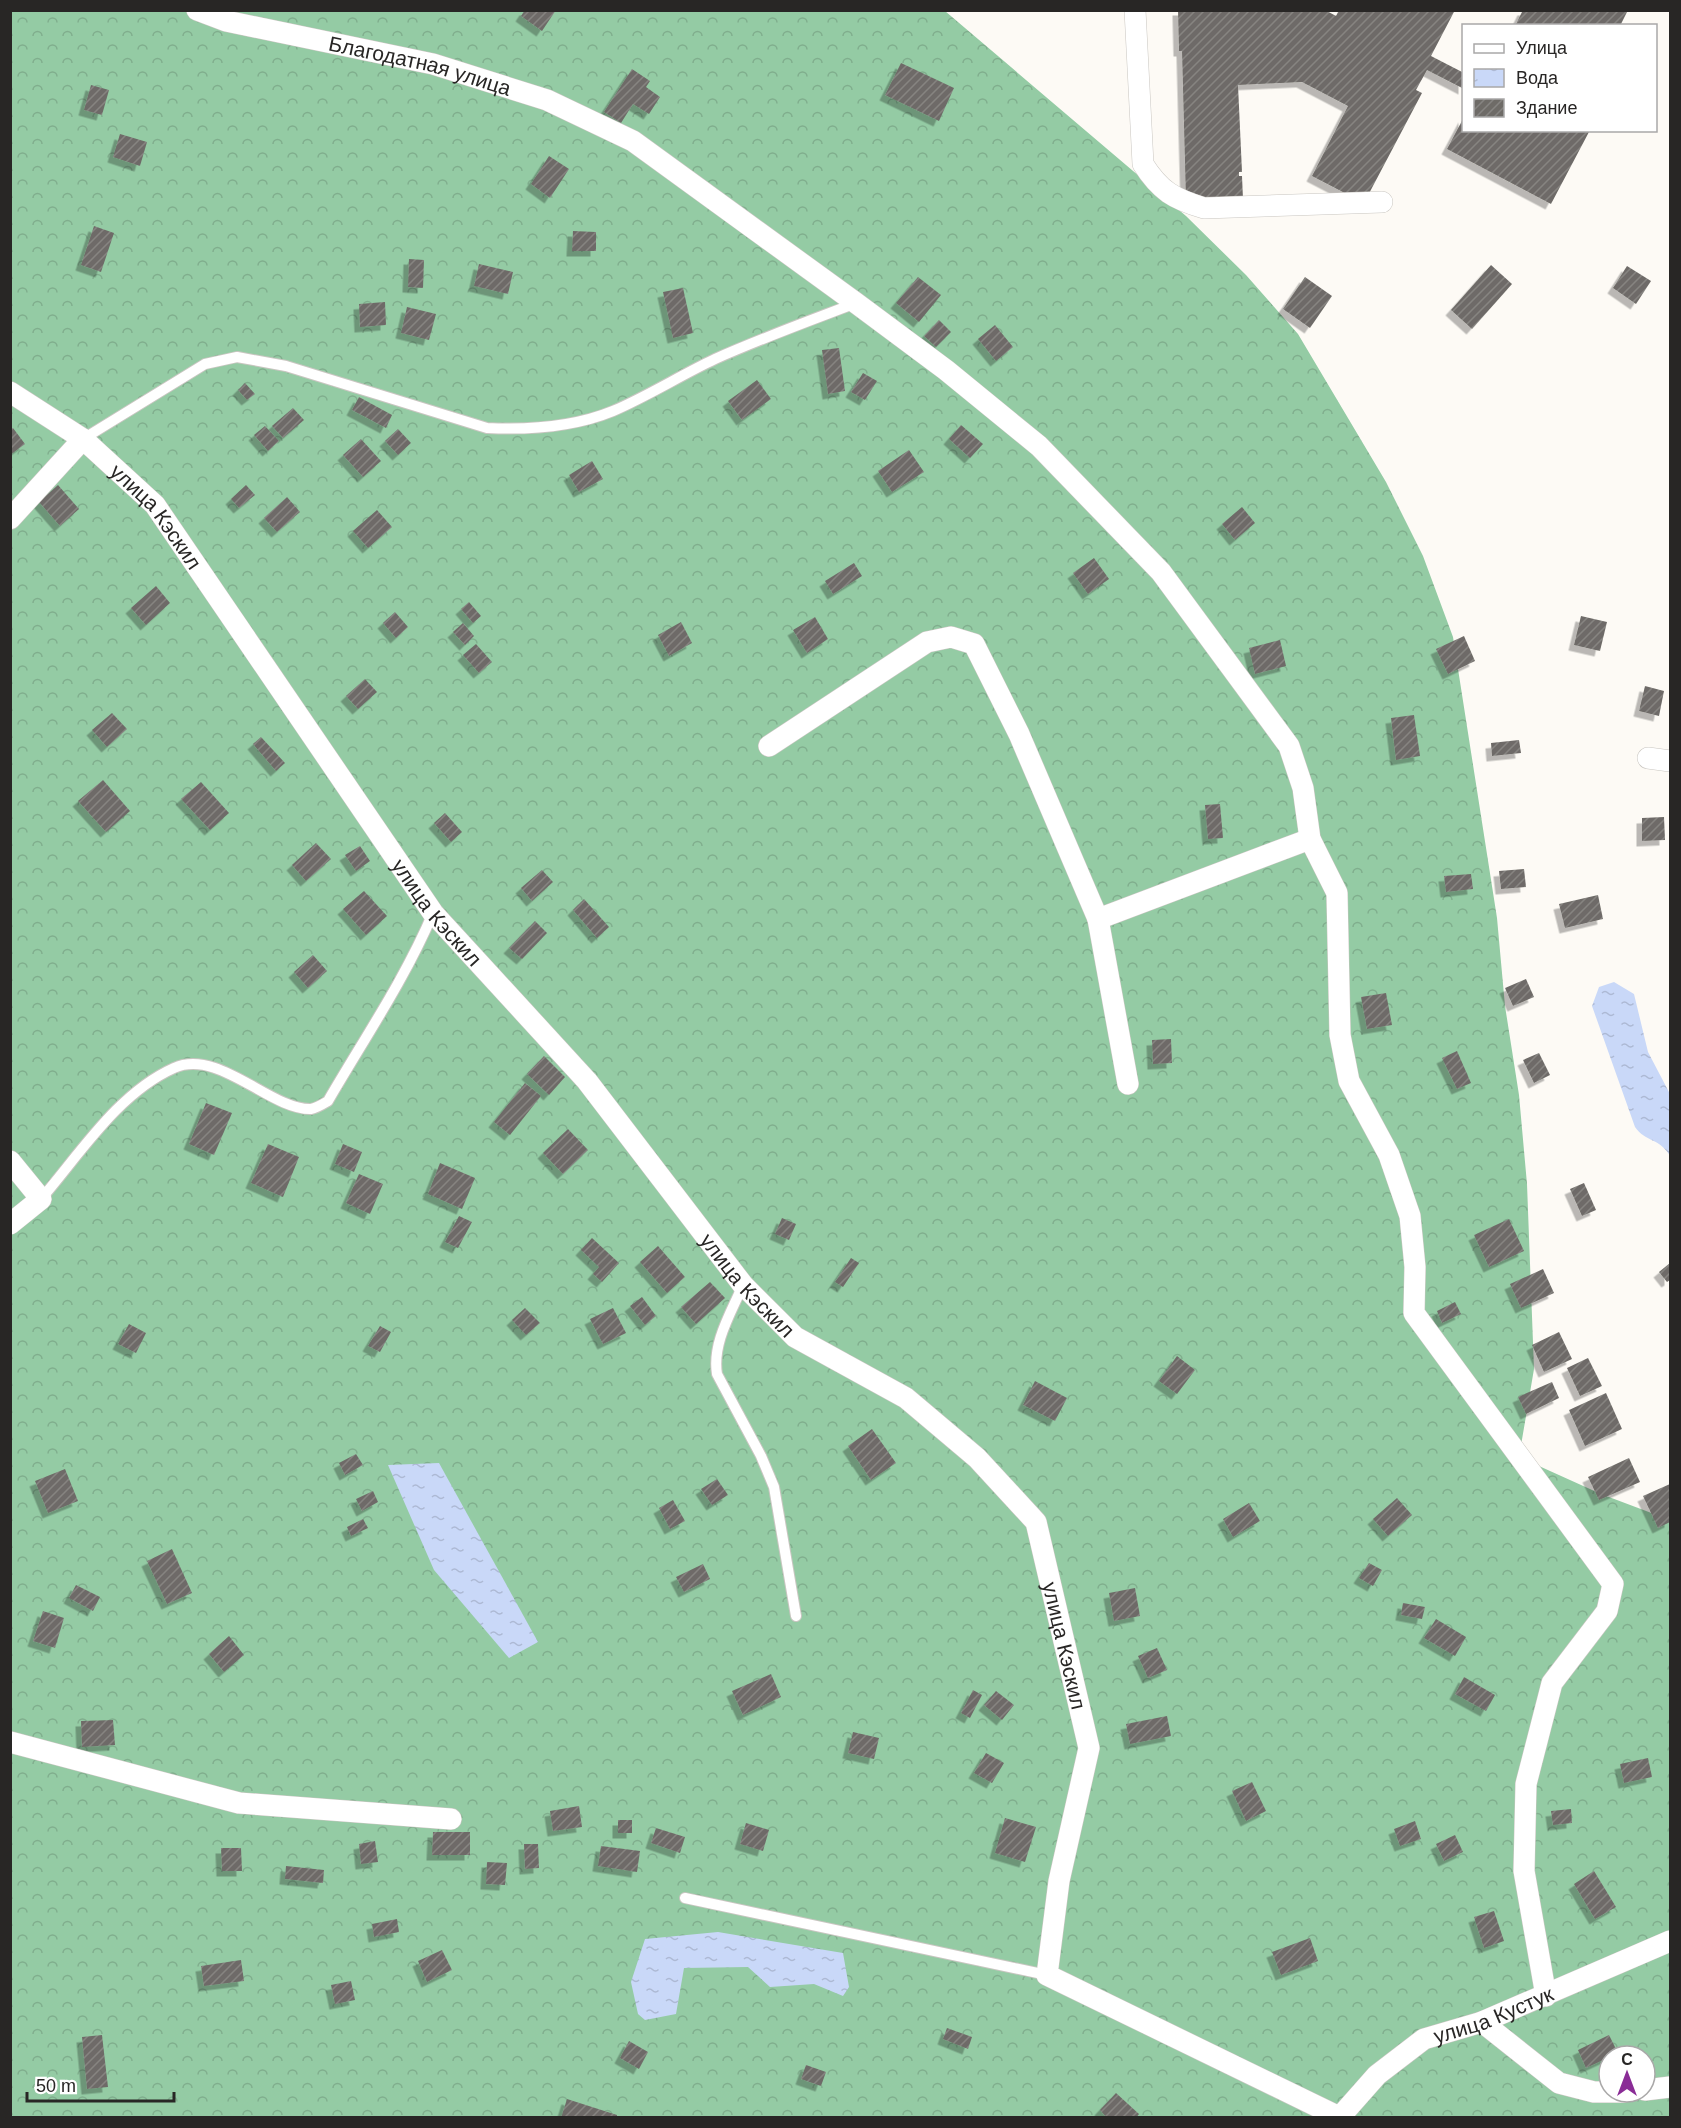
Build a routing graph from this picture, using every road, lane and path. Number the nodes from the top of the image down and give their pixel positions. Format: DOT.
graph roads {
  1 [pos="197,10"];
  2 [pos="1135,10"];
  3 [pos="1382,202"];
  4 [pos="856,303"];
  5 [pos="10,392"];
  6 [pos="83,439"];
  7 [pos="10,519"];
  8 [pos="769,746"];
  9 [pos="1648,758"];
  10 [pos="1671,760"];
  11 [pos="1310,839"];
  12 [pos="433,913"];
  13 [pos="1098,920"];
  14 [pos="1128,1084"];
  15 [pos="10,1161"];
  16 [pos="41,1199"];
  17 [pos="10,1224"];
  18 [pos="743,1284"];
  19 [pos="796,1616"];
  20 [pos="10,1742"];
  21 [pos="451,1819"];
  22 [pos="685,1898"];
  23 [pos="1671,1941"];
  24 [pos="1047,1975"];
  25 [pos="1546,1996"];
  26 [pos="1482,2022"];
  27 [pos="1597,2092"];
  28 [pos="1339,2117"];
  1 -- 4 [label="street, Благодатная улица"];
  2 -- 3 [label="street"];
  4 -- 6 [label="lane"];
  4 -- 11 [label="street, Благодатная улица"];
  5 -- 6 [label="street, улица Кэскил"];
  6 -- 7 [label="street"];
  6 -- 12 [label="street, улица Кэскил"];
  8 -- 13 [label="street"];
  9 -- 10 [label="street"];
  11 -- 13 [label="street"];
  11 -- 25 [label="street, Благодатная улица"];
  12 -- 16 [label="lane"];
  12 -- 18 [label="street, улица Кэскил"];
  13 -- 14 [label="street"];
  15 -- 16 [label="street"];
  16 -- 17 [label="street"];
  18 -- 19 [label="lane"];
  18 -- 24 [label="street, улица Кэскил"];
  20 -- 21 [label="street"];
  22 -- 24 [label="lane"];
  23 -- 25 [label="street, улица Кустук"];
  24 -- 28 [label="street"];
  25 -- 26 [label="street, улица Кустук"];
  26 -- 27 [label="street"];
  26 -- 28 [label="street, улица Кустук"];
}
